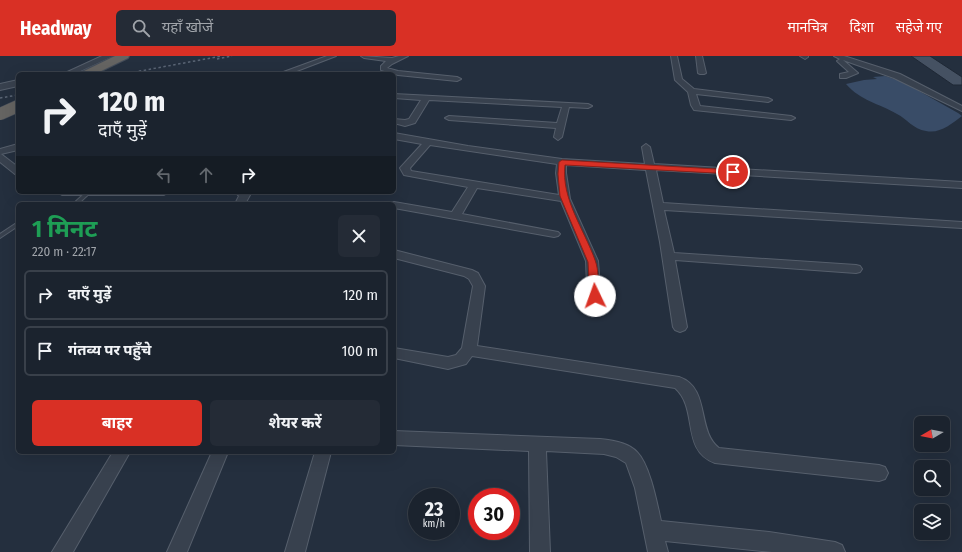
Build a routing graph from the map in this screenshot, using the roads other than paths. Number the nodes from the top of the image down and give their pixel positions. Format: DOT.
graph roads {
  1 [pos="109,56"];
  2 [pos="124,56"];
  3 [pos="333,56"];
  4 [pos="364,56"];
  5 [pos="405,56"];
  6 [pos="674,56"];
  7 [pos="699,56"];
  8 [pos="840,57"];
  9 [pos="392,60"];
  10 [pos="72,72"];
  11 [pos="90,72"];
  12 [pos="288,72"];
  13 [pos="391,72"];
  14 [pos="396,73"];
  15 [pos="702,73"];
  16 [pos="843,76"];
  17 [pos="457,79"];
  18 [pos="16,82"];
  19 [pos="0,83"];
  20 [pos="16,83"];
  21 [pos="0,87"];
  22 [pos="692,91"];
  23 [pos="396,96"];
  24 [pos="428,97"];
  25 [pos="768,100"];
  26 [pos="566,105"];
  27 [pos="588,106"];
  28 [pos="16,107"];
  29 [pos="16,109"];
  30 [pos="962,109"];
  31 [pos="0,113"];
  32 [pos="449,118"];
  33 [pos="791,118"];
  34 [pos="396,121"];
  35 [pos="561,126"];
  36 [pos="396,136"];
  37 [pos="558,137"];
  38 [pos="428,142"];
  39 [pos="646,147"];
  40 [pos="16,148"];
  41 [pos="0,152"];
  42 [pos="0,157"];
  43 [pos="562,162"];
  44 [pos="650,167"];
  45 [pos="16,170"];
  46 [pos="474,185"];
  47 [pos="962,185"];
  48 [pos="87,194"];
  49 [pos="564,199"];
  50 [pos="77,202"];
  51 [pos="396,205"];
  52 [pos="658,206"];
  53 [pos="455,216"];
  54 [pos="16,225"];
  55 [pos="962,225"];
  56 [pos="554,234"];
  57 [pos="0,236"];
  58 [pos="396,254"];
  59 [pos="668,256"];
  60 [pos="856,269"];
  61 [pos="595,311"];
  62 [pos="680,327"];
  63 [pos="469,350"];
  64 [pos="396,353"];
  65 [pos="396,438"];
  66 [pos="537,444"];
  67 [pos="121,454"];
  68 [pos="219,454"];
  69 [pos="322,454"];
  70 [pos="879,473"];
  71 [pos="653,530"];
  72 [pos="790,548"];
  73 [pos="62,552"];
  74 [pos="178,552"];
  75 [pos="295,552"];
  76 [pos="540,552"];
  77 [pos="658,552"];
  78 [pos="835,552"];
  1 -- 10 [label="street"];
  2 -- 11 [label="highway"];
  3 -- 12 [label="street"];
  4 -- 9 [label="street"];
  5 -- 9 [label="street"];
  6 -- 22 [label="street"];
  7 -- 15 [label="street"];
  8 -- 16 [label="street"];
  8 -- 30 [label="street"];
  9 -- 13 [label="street"];
  14 -- 17 [label="street"];
  18 -- 19 [label="street"];
  20 -- 21 [label="street"];
  22 -- 25 [label="street"];
  22 -- 33 [label="street"];
  23 -- 24 [label="street"];
  24 -- 26 [label="street"];
  24 -- 34 [label="street"];
  26 -- 27 [label="street"];
  26 -- 35 [label="street"];
  28 -- 31 [label="highway, bridge"];
  29 -- 31 [label="street"];
  32 -- 35 [label="street"];
  35 -- 37 [label="street"];
  36 -- 38 [label="street"];
  38 -- 43 [label="street"];
  38 -- 46 [label="street"];
  39 -- 44 [label="street"];
  40 -- 41 [label="street"];
  42 -- 45 [label="street"];
  43 -- 44 [label="street"];
  43 -- 49 [label="street"];
  44 -- 47 [label="street"];
  44 -- 52 [label="street"];
  46 -- 49 [label="street"];
  46 -- 53 [label="street"];
  48 -- 50 [label="lane"];
  49 -- 61 [label="street"];
  51 -- 53 [label="street"];
  52 -- 55 [label="street"];
  52 -- 59 [label="street"];
  53 -- 56 [label="street"];
  54 -- 57 [label="lane"];
  58 -- 63 [label="street"];
  59 -- 60 [label="street"];
  59 -- 62 [label="street"];
  63 -- 64 [label="street"];
  63 -- 70 [label="street"];
  65 -- 66 [label="street"];
  66 -- 71 [label="street"];
  66 -- 76 [label="street"];
  67 -- 73 [label="street"];
  68 -- 74 [label="street"];
  69 -- 75 [label="street"];
  71 -- 72 [label="street"];
  71 -- 77 [label="street"];
  72 -- 78 [label="street"];
}
